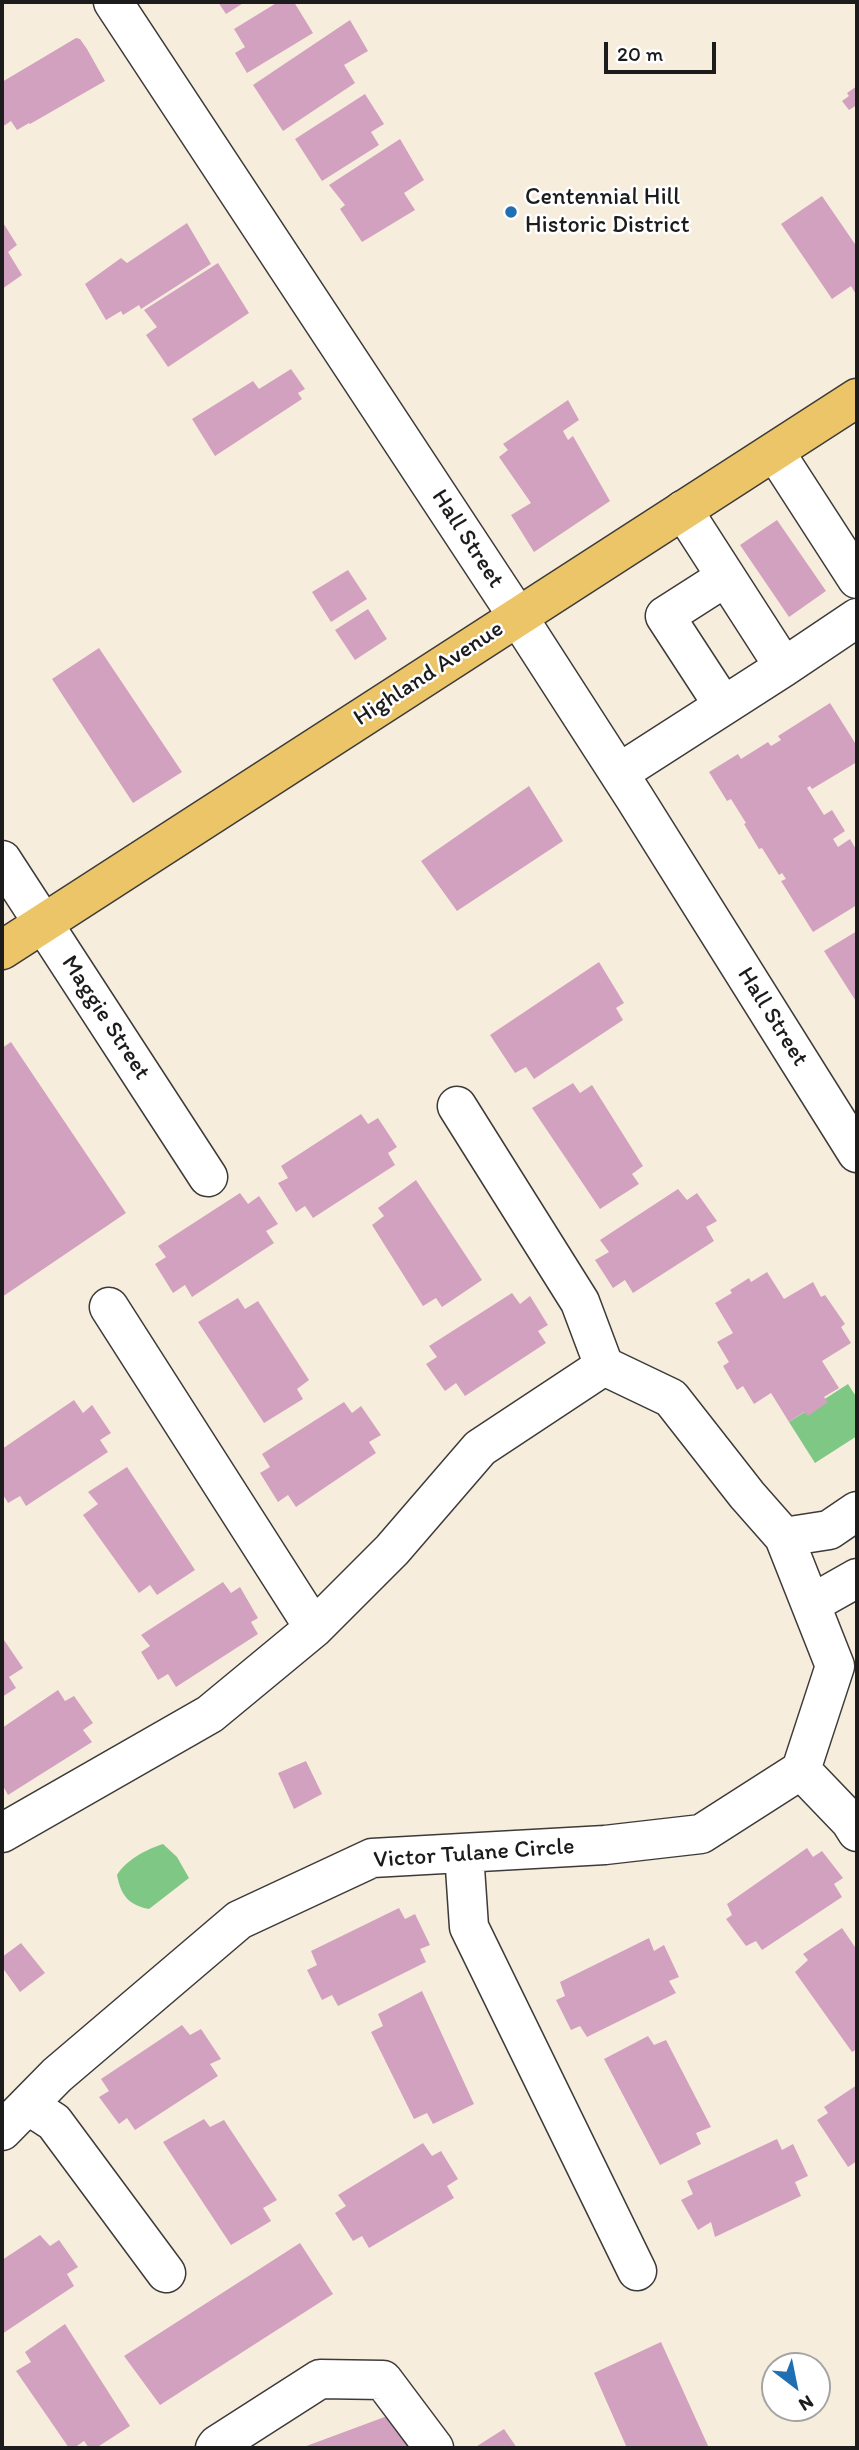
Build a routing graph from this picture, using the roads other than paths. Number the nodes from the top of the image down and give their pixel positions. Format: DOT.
graph roads {
  1 [pos="113,2"];
  2 [pos="857,398"];
  3 [pos="775,452"];
  4 [pos="683,510"];
  5 [pos="726,577"];
  6 [pos="857,579"];
  7 [pos="518,617"];
  8 [pos="857,618"];
  9 [pos="784,667"];
  10 [pos="723,705"];
  11 [pos="619,773"];
  12 [pos="2,860"];
  13 [pos="44,923"];
  14 [pos="2,950"];
  15 [pos="457,1106"];
  16 [pos="857,1153"];
  17 [pos="208,1177"];
  18 [pos="108,1307"];
  19 [pos="604,1366"];
  20 [pos="857,1511"];
  21 [pos="784,1537"];
  22 [pos="857,1578"];
  23 [pos="811,1604"];
  24 [pos="314,1628"];
  25 [pos="800,1770"];
  26 [pos="857,1832"];
  27 [pos="2,1833"];
  28 [pos="464,1853"];
  29 [pos="15,2118"];
  30 [pos="637,2271"];
  31 [pos="166,2273"];
  32 [pos="215,2448"];
  33 [pos="434,2448"];
  1 -- 7 [label="street, Hall Street"];
  2 -- 3 [label="main road, Highland Avenue"];
  3 -- 4 [label="main road, Highland Avenue"];
  3 -- 6 [label="street"];
  4 -- 5 [label="street"];
  4 -- 7 [label="main road, Highland Avenue"];
  5 -- 9 [label="street"];
  5 -- 10 [label="street"];
  7 -- 11 [label="street, Hall Street"];
  7 -- 13 [label="main road, Highland Avenue"];
  8 -- 9 [label="street"];
  9 -- 10 [label="street"];
  10 -- 11 [label="street"];
  11 -- 16 [label="street, Hall Street"];
  12 -- 13 [label="street, Maggie Street"];
  13 -- 14 [label="main road, Highland Avenue"];
  13 -- 17 [label="street, Maggie Street"];
  15 -- 19 [label="street"];
  18 -- 24 [label="street"];
  19 -- 21 [label="street"];
  19 -- 24 [label="street"];
  20 -- 21 [label="street"];
  21 -- 23 [label="street"];
  22 -- 23 [label="street"];
  23 -- 25 [label="street"];
  24 -- 27 [label="street"];
  25 -- 26 [label="street"];
  25 -- 28 [label="street, Victor Tulane Circle"];
  28 -- 29 [label="street, Victor Tulane Circle"];
  28 -- 30 [label="street"];
  29 -- 31 [label="street"];
  32 -- 33 [label="street"];
}
